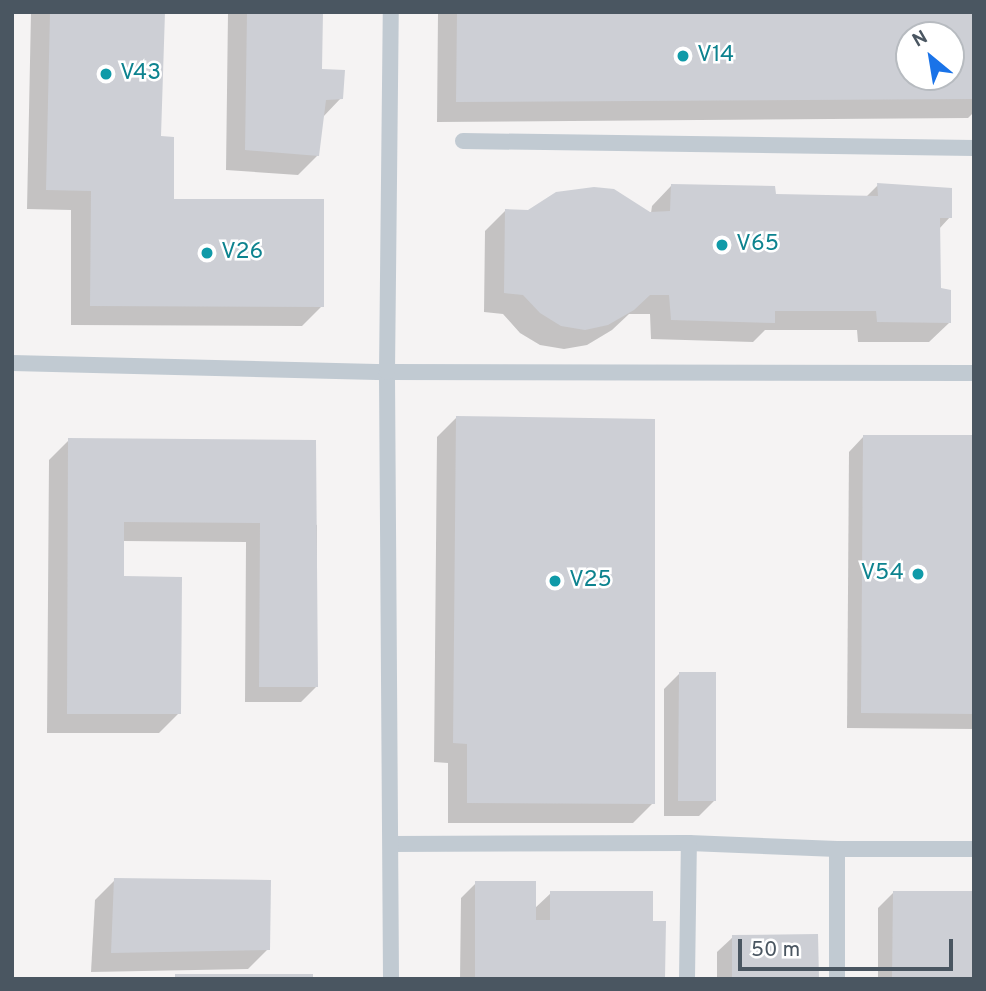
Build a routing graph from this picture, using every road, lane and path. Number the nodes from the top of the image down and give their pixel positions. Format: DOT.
graph roads {
  1 [pos="391,12"];
  2 [pos="463,141"];
  3 [pos="974,148"];
  4 [pos="12,363"];
  5 [pos="387,372"];
  6 [pos="974,373"];
  7 [pos="689,843"];
  8 [pos="391,844"];
  9 [pos="836,849"];
  10 [pos="974,849"];
  11 [pos="391,979"];
  12 [pos="687,979"];
  13 [pos="837,979"];
  1 -- 5 [label="lane"];
  2 -- 3 [label="lane"];
  4 -- 5 [label="lane"];
  5 -- 6 [label="lane"];
  5 -- 8 [label="lane"];
  7 -- 8 [label="lane"];
  7 -- 9 [label="lane"];
  7 -- 12 [label="lane"];
  8 -- 11 [label="lane"];
  9 -- 10 [label="lane"];
  9 -- 13 [label="lane"];
}
